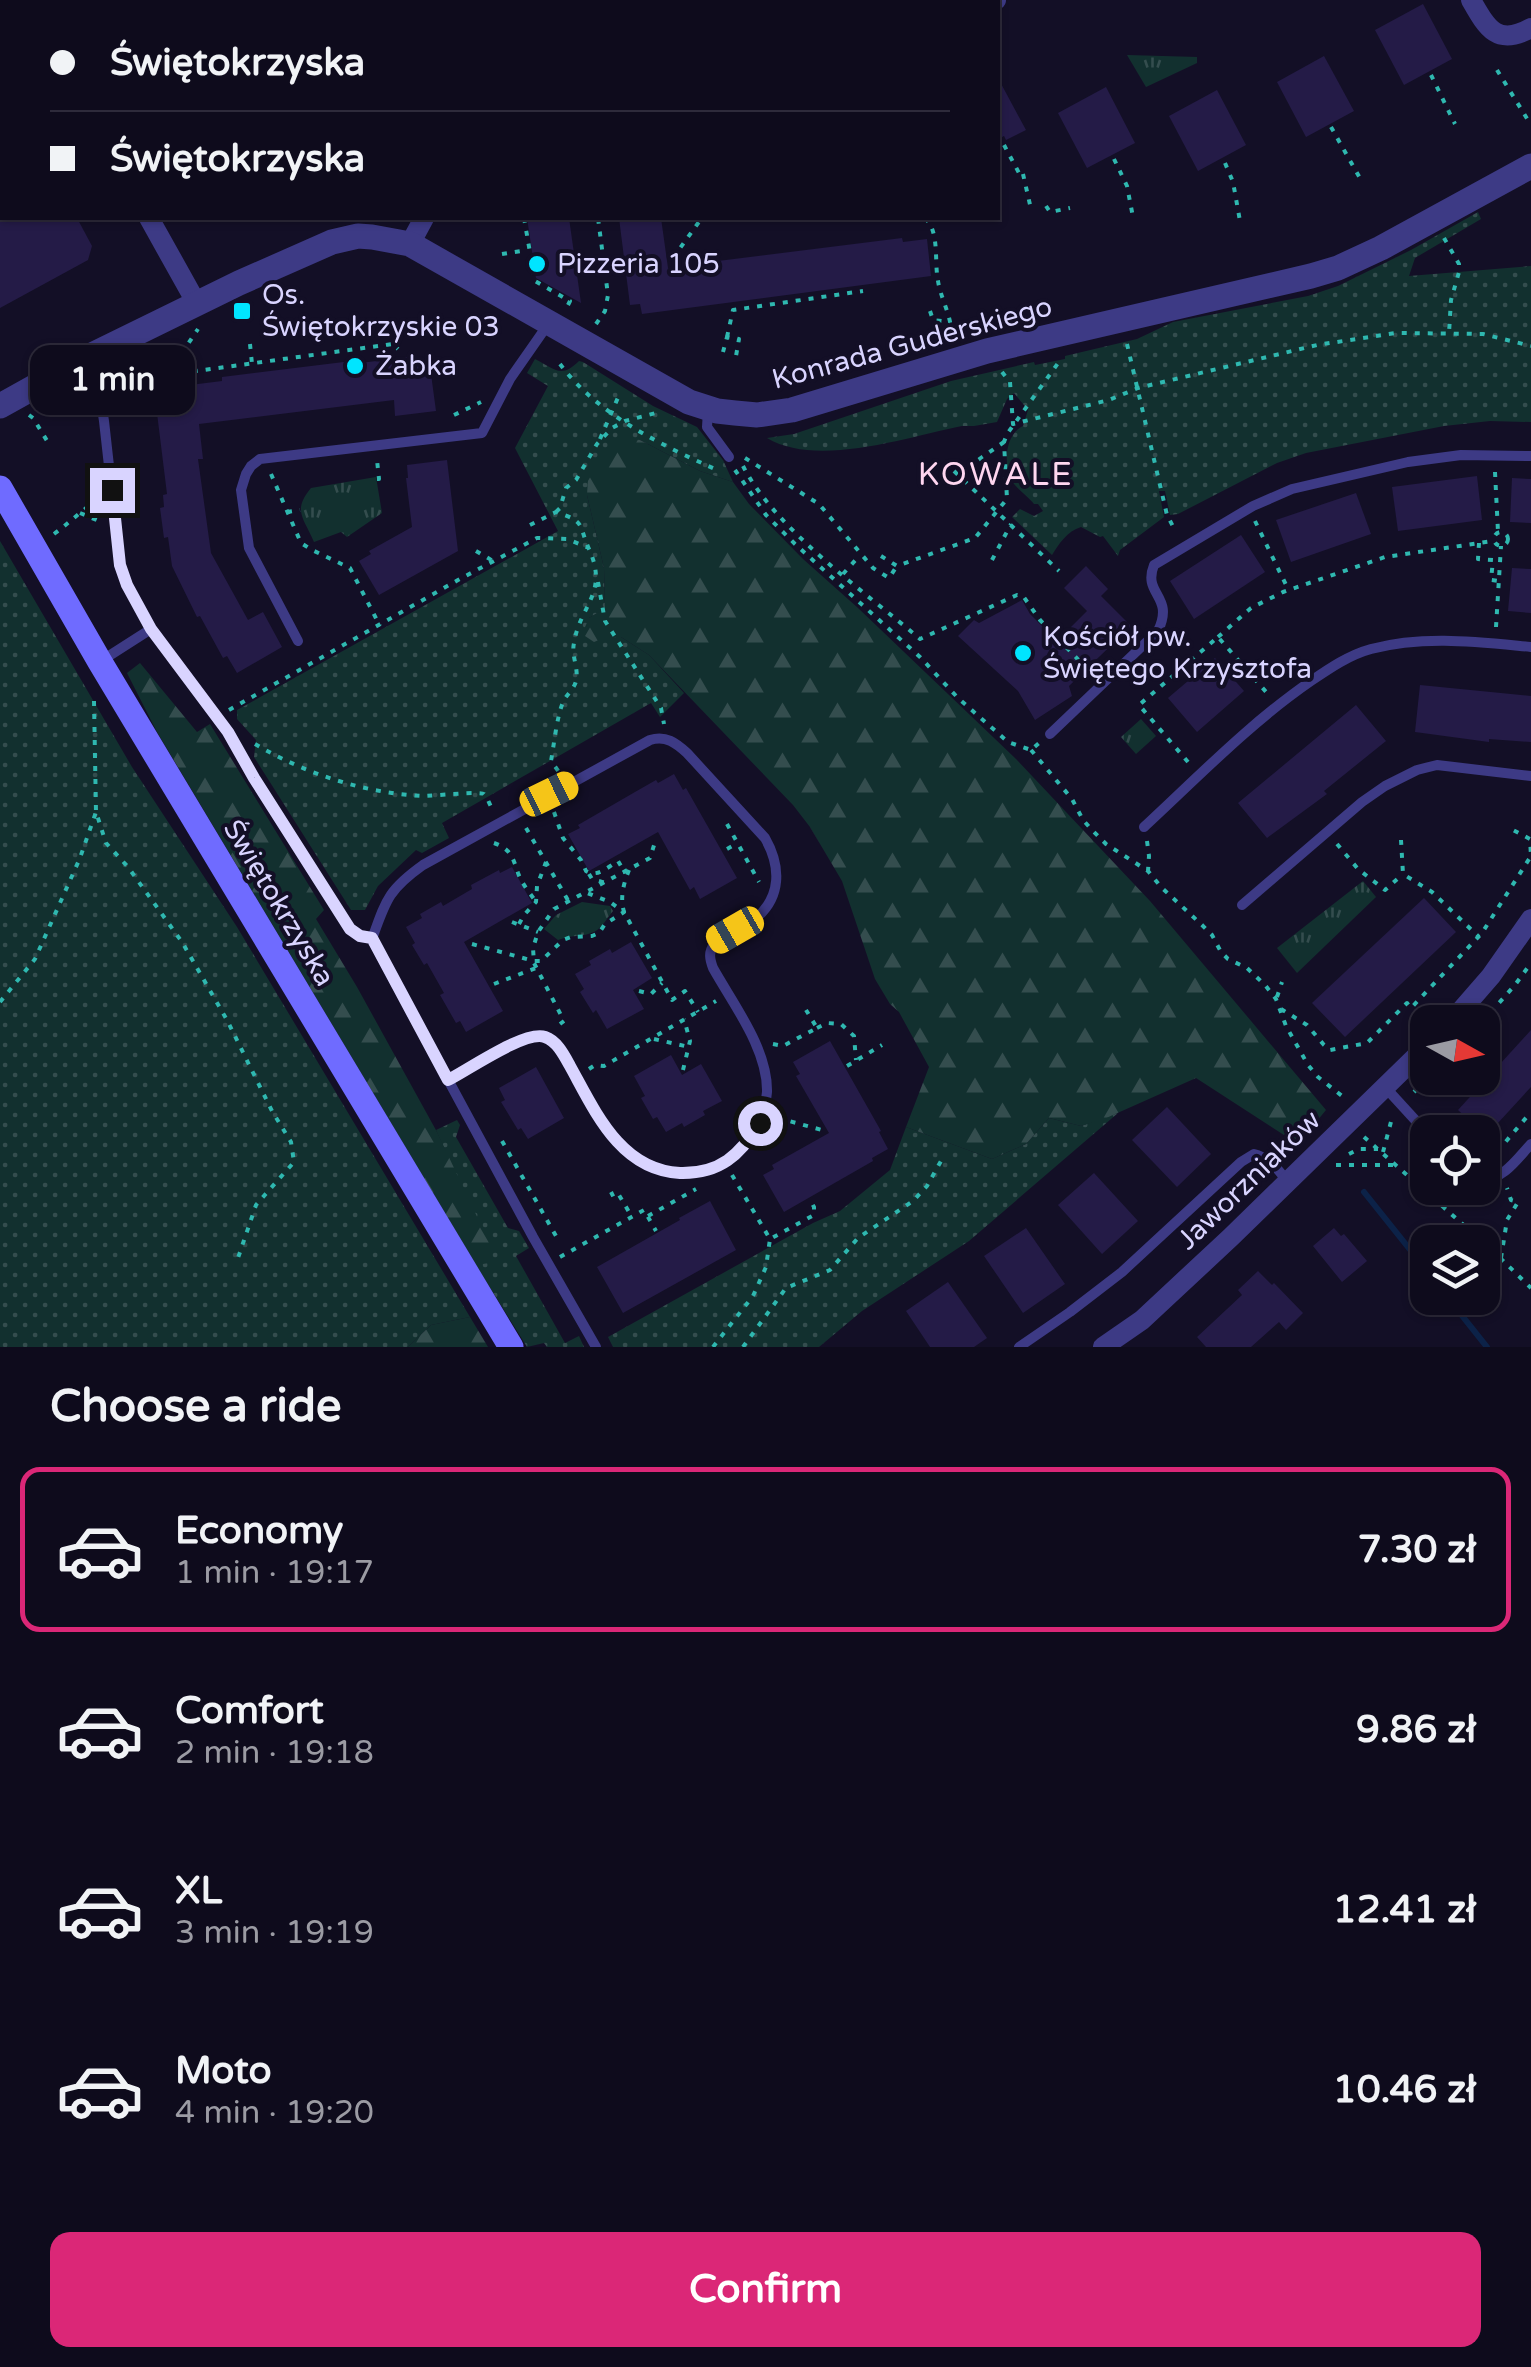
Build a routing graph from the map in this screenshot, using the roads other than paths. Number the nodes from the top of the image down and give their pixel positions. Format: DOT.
graph roads {
  1 [pos="1471,0"];
  2 [pos="1531,28"];
  3 [pos="1531,166"];
  4 [pos="149,220"];
  5 [pos="423,220"];
  6 [pos="410,244"];
  7 [pos="198,316"];
  8 [pos="549,322"];
  9 [pos="90,356"];
  10 [pos="0,406"];
  11 [pos="708,409"];
  12 [pos="1531,456"];
  13 [pos="729,457"];
  14 [pos="0,488"];
  15 [pos="151,629"];
  16 [pos="298,641"];
  17 [pos="1531,647"];
  18 [pos="100,662"];
  19 [pos="1050,734"];
  20 [pos="1531,776"];
  21 [pos="1144,827"];
  22 [pos="1242,906"];
  23 [pos="1531,919"];
  24 [pos="372,938"];
  25 [pos="1465,1005"];
  26 [pos="1410,1064"];
  27 [pos="448,1080"];
  28 [pos="1386,1088"];
  29 [pos="1410,1119"];
  30 [pos="1531,1144"];
  31 [pos="1500,1175"];
  32 [pos="1287,1180"];
  33 [pos="511,1347"];
  34 [pos="596,1347"];
  35 [pos="1019,1347"];
  36 [pos="1103,1347"];
  1 -- 2 [label="street"];
  3 -- 11 [label="street, Konrada Guderskiego"];
  4 -- 7 [label="street"];
  5 -- 6 [label="street"];
  6 -- 7 [label="street, Konrada Guderskiego"];
  6 -- 8 [label="street, Konrada Guderskiego"];
  7 -- 9 [label="street, Konrada Guderskiego"];
  8 -- 11 [label="street, Konrada Guderskiego"];
  8 -- 16 [label="lane"];
  9 -- 10 [label="street, Konrada Guderskiego"];
  9 -- 15 [label="lane, Świętokrzyska"];
  11 -- 13 [label="lane"];
  12 -- 19 [label="lane"];
  14 -- 18 [label="main road, Świętokrzyska"];
  15 -- 18 [label="lane"];
  15 -- 24 [label="lane, Świętokrzyska"];
  17 -- 21 [label="lane"];
  18 -- 33 [label="main road, Świętokrzyska"];
  20 -- 22 [label="lane"];
  23 -- 25 [label="street"];
  24 -- 27 [label="lane, Świętokrzyska"];
  24 -- 27 [label="lane"];
  26 -- 28 [label="street, Jaworzniaków"];
  27 -- 34 [label="lane, Świętokrzyska"];
  28 -- 29 [label="lane"];
  28 -- 32 [label="street, Jaworzniaków"];
  30 -- 31 [label="lane"];
  32 -- 35 [label="lane"];
  32 -- 36 [label="street, Jaworzniaków"];
}
